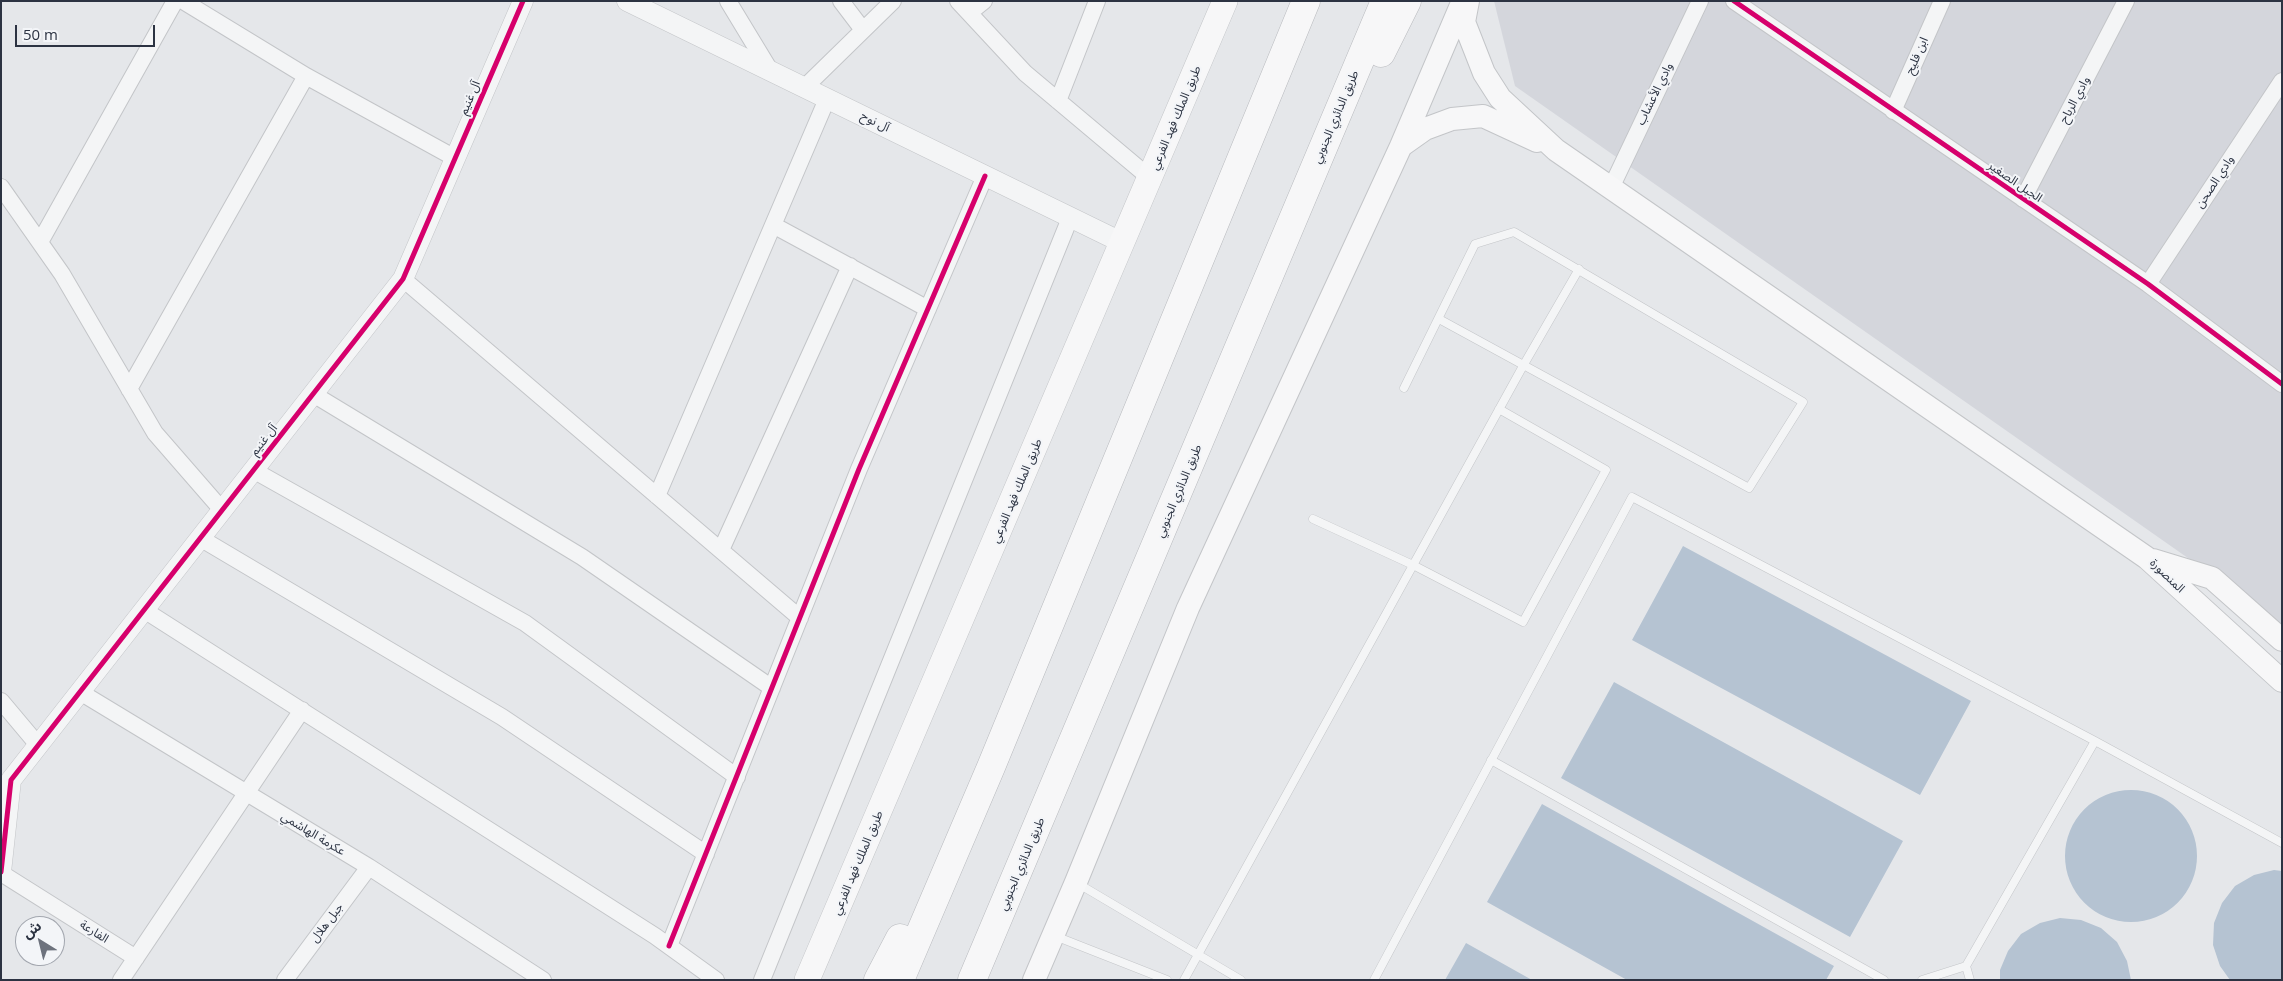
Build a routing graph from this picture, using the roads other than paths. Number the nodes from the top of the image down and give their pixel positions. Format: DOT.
graph roads {
  1 [pos="175,1"];
  2 [pos="183,1"];
  3 [pos="522,1"];
  4 [pos="627,1"];
  5 [pos="728,1"];
  6 [pos="841,1"];
  7 [pos="893,1"];
  8 [pos="984,1"];
  9 [pos="1097,1"];
  10 [pos="1225,1"];
  11 [pos="1286,1"];
  12 [pos="1306,1"];
  13 [pos="1385,1"];
  14 [pos="1407,1"];
  15 [pos="1463,1"];
  16 [pos="1468,1"];
  17 [pos="1700,1"];
  18 [pos="1734,1"];
  19 [pos="1942,1"];
  20 [pos="2126,1"];
  21 [pos="964,7"];
  22 [pos="864,30"];
  23 [pos="771,72"];
  24 [pos="306,76"];
  25 [pos="2282,81"];
  26 [pos="804,88"];
  27 [pos="827,99"];
  28 [pos="1058,101"];
  29 [pos="1893,111"];
  30 [pos="1401,146"];
  31 [pos="1556,150"];
  32 [pos="455,158"];
  33 [pos="1234,175"];
  34 [pos="985,176"];
  35 [pos="1150,178"];
  36 [pos="1,187"];
  37 [pos="1610,188"];
  38 [pos="2023,199"];
  39 [pos="1070,218"];
  40 [pos="773,224"];
  41 [pos="40,242"];
  42 [pos="1123,243"];
  43 [pos="1277,257"];
  44 [pos="850,266"];
  45 [pos="1579,269"];
  46 [pos="403,279"];
  47 [pos="2148,284"];
  48 [pos="928,309"];
  49 [pos="1439,319"];
  50 [pos="1523,366"];
  51 [pos="2282,384"];
  52 [pos="1404,388"];
  53 [pos="129,389"];
  54 [pos="313,394"];
  55 [pos="1499,409"];
  56 [pos="254,470"];
  57 [pos="657,496"];
  58 [pos="222,510"];
  59 [pos="1313,519"];
  60 [pos="200,538"];
  61 [pos="720,550"];
  62 [pos="2147,558"];
  63 [pos="1413,565"];
  64 [pos="144,610"];
  65 [pos="800,618"];
  66 [pos="2282,640"];
  67 [pos="2282,682"];
  68 [pos="772,688"];
  69 [pos="80,692"];
  70 [pos="1,701"];
  71 [pos="302,710"];
  72 [pos="2095,741"];
  73 [pos="38,746"];
  74 [pos="1492,760"];
  75 [pos="991,767"];
  76 [pos="737,777"];
  77 [pos="246,794"];
  78 [pos="2282,843"];
  79 [pos="706,854"];
  80 [pos="369,867"];
  81 [pos="1,872"];
  82 [pos="1076,882"];
  83 [pos="1053,935"];
  84 [pos="670,946"];
  85 [pos="1198,954"];
  86 [pos="136,958"];
  87 [pos="1966,966"];
  88 [pos="291,977"];
  89 [pos="711,978"];
  90 [pos="121,980"];
  91 [pos="543,980"];
  92 [pos="762,980"];
  93 [pos="807,980"];
  94 [pos="878,980"];
  95 [pos="900,980"];
  96 [pos="972,980"];
  97 [pos="1034,980"];
  98 [pos="1167,980"];
  99 [pos="1184,980"];
  100 [pos="1242,980"];
  101 [pos="1374,980"];
  102 [pos="1884,980"];
  103 [pos="1922,980"];
  104 [pos="1970,980"];
  1 -- 41 [label="street"];
  2 -- 24 [label="street"];
  3 -- 32 [label="street, آل غنيم"];
  4 -- 23 [label="street, آل نوح"];
  5 -- 23 [label="street"];
  6 -- 22 [label="street"];
  7 -- 22 [label="street"];
  8 -- 21 [label="street"];
  9 -- 28 [label="street"];
  10 -- 35 [label="main road, طريق الملك فهد الفرعي"];
  11 -- 33 [label="highway"];
  12 -- 33 [label="highway"];
  13 -- 43 [label="highway, طريق الدائري الجنوبي"];
  14 -- 43 [label="highway"];
  15 -- 30 [label="main road"];
  16 -- 31 [label="main road"];
  17 -- 37 [label="street, وادي الأعشاب"];
  18 -- 29 [label="street, الجبل الصغير"];
  19 -- 29 [label="street, ابن فليح"];
  20 -- 38 [label="street, وادي الرباح"];
  21 -- 28 [label="street"];
  22 -- 26 [label="street"];
  23 -- 26 [label="street, آل نوح"];
  24 -- 32 [label="street"];
  24 -- 53 [label="street"];
  25 -- 47 [label="street, وادي الصحن"];
  26 -- 27 [label="street, آل نوح"];
  27 -- 34 [label="street, آل نوح"];
  27 -- 40 [label="street"];
  28 -- 35 [label="street"];
  29 -- 38 [label="street, الجبل الصغير"];
  30 -- 31 [label="main road"];
  30 -- 82 [label="main road"];
  31 -- 37 [label="main road"];
  32 -- 46 [label="street, آل غنيم"];
  33 -- 75 [label="highway"];
  34 -- 39 [label="street, آل نوح"];
  34 -- 48 [label="street"];
  35 -- 42 [label="main road, طريق الملك فهد الفرعي"];
  36 -- 41 [label="street"];
  37 -- 62 [label="main road"];
  38 -- 47 [label="street, الجبل الصغير"];
  39 -- 42 [label="street, آل نوح"];
  39 -- 92 [label="street"];
  40 -- 44 [label="street"];
  40 -- 57 [label="street"];
  41 -- 53 [label="street"];
  42 -- 93 [label="main road, طريق الملك فهد الفرعي"];
  43 -- 96 [label="highway, طريق الدائري الجنوبي"];
  44 -- 48 [label="street"];
  44 -- 61 [label="street"];
  45 -- 49 [label="lane"];
  45 -- 50 [label="lane"];
  45 -- 50 [label="lane"];
  46 -- 54 [label="street, آل غنيم"];
  46 -- 57 [label="street"];
  47 -- 51 [label="street, الجبل الصغير"];
  48 -- 65 [label="street"];
  49 -- 50 [label="lane"];
  49 -- 52 [label="lane"];
  50 -- 55 [label="lane"];
  53 -- 58 [label="street"];
  54 -- 56 [label="street, آل غنيم"];
  54 -- 68 [label="street"];
  55 -- 63 [label="lane"];
  55 -- 63 [label="lane"];
  56 -- 58 [label="street, آل غنيم"];
  56 -- 76 [label="street"];
  57 -- 61 [label="street"];
  58 -- 60 [label="street, آل غنيم"];
  59 -- 63 [label="lane"];
  60 -- 64 [label="street, آل غنيم"];
  60 -- 79 [label="street"];
  61 -- 65 [label="street"];
  62 -- 66 [label="main road, المنصورة"];
  62 -- 67 [label="main road, المنصورة"];
  63 -- 85 [label="lane"];
  64 -- 69 [label="street, آل غنيم"];
  64 -- 71 [label="street"];
  65 -- 68 [label="street"];
  68 -- 76 [label="street"];
  69 -- 73 [label="street, آل غنيم"];
  69 -- 77 [label="street, عكرمة الهاشمي"];
  70 -- 73 [label="street"];
  71 -- 77 [label="street"];
  71 -- 84 [label="street"];
  72 -- 74 [label="lane"];
  72 -- 78 [label="lane"];
  72 -- 87 [label="lane"];
  73 -- 81 [label="street, آل غنيم"];
  74 -- 101 [label="lane"];
  74 -- 102 [label="lane"];
  75 -- 94 [label="highway"];
  75 -- 95 [label="highway"];
  76 -- 79 [label="street"];
  77 -- 80 [label="street, عكرمة الهاشمي"];
  77 -- 86 [label="street"];
  79 -- 84 [label="street"];
  80 -- 88 [label="street, جبل هلال"];
  80 -- 91 [label="street, عكرمة الهاشمي"];
  81 -- 86 [label="street, الفارعة"];
  82 -- 83 [label="main road"];
  82 -- 85 [label="lane"];
  83 -- 97 [label="main road"];
  83 -- 98 [label="lane"];
  84 -- 89 [label="street"];
  85 -- 99 [label="lane"];
  85 -- 100 [label="lane"];
  86 -- 90 [label="street"];
  87 -- 103 [label="lane"];
  87 -- 104 [label="lane"];
}
